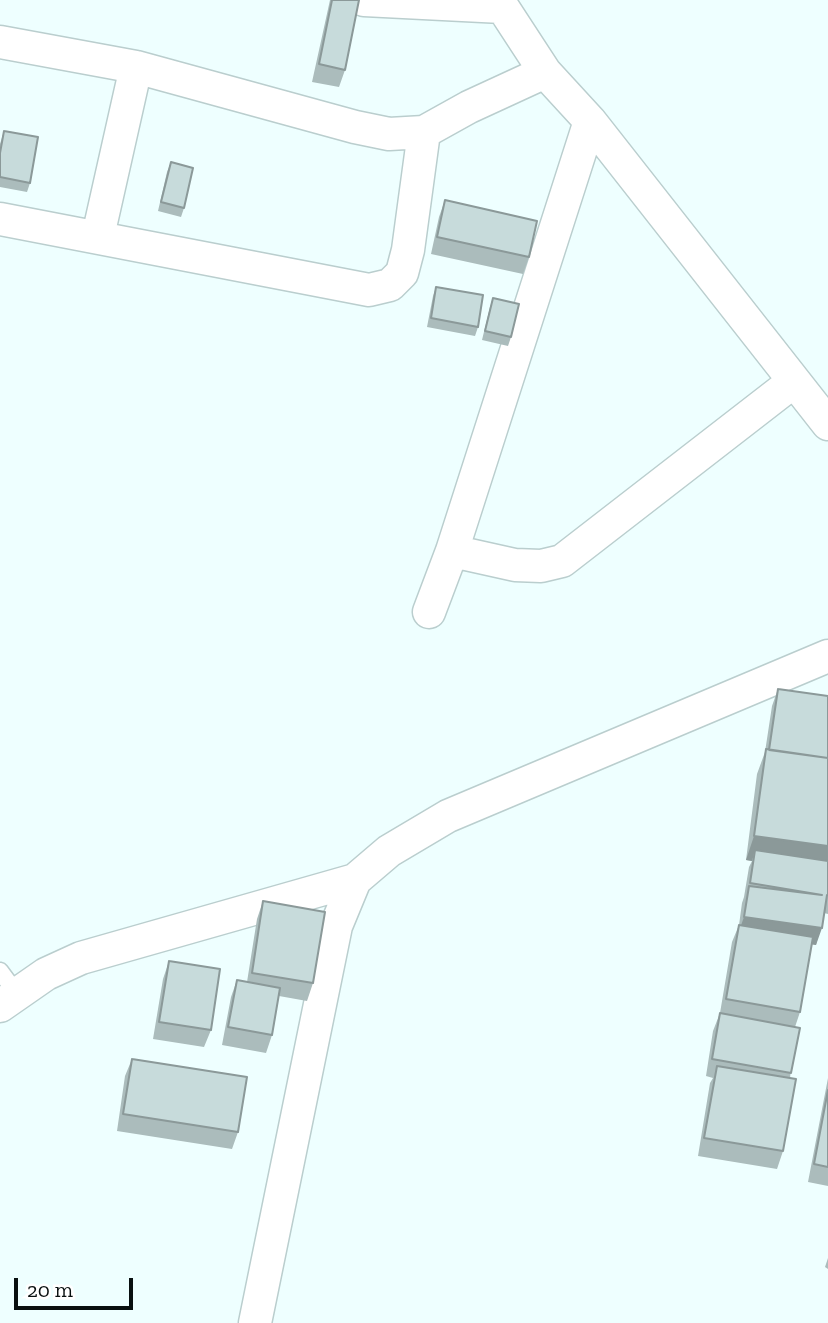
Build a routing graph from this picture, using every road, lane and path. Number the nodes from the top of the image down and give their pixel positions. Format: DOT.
graph roads {
  1 [pos="364,0"];
  2 [pos="500,4"];
  3 [pos="0,42"];
  4 [pos="136,67"];
  5 [pos="545,72"];
  6 [pos="590,121"];
  7 [pos="424,132"];
  8 [pos="0,219"];
  9 [pos="98,236"];
  10 [pos="793,382"];
  11 [pos="828,424"];
  12 [pos="452,551"];
  13 [pos="429,612"];
  14 [pos="828,656"];
  15 [pos="355,880"];
  16 [pos="6,990"];
  17 [pos="254,1323"];
  1 -- 2 [label="street"];
  2 -- 5 [label="street"];
  3 -- 4 [label="street"];
  4 -- 7 [label="street"];
  4 -- 9 [label="street"];
  5 -- 6 [label="street"];
  5 -- 7 [label="street"];
  6 -- 10 [label="street"];
  6 -- 12 [label="street"];
  7 -- 9 [label="street"];
  8 -- 9 [label="street"];
  10 -- 11 [label="street"];
  10 -- 12 [label="street"];
  12 -- 13 [label="street"];
  14 -- 15 [label="street"];
  15 -- 16 [label="street"];
  15 -- 17 [label="street"];
}
